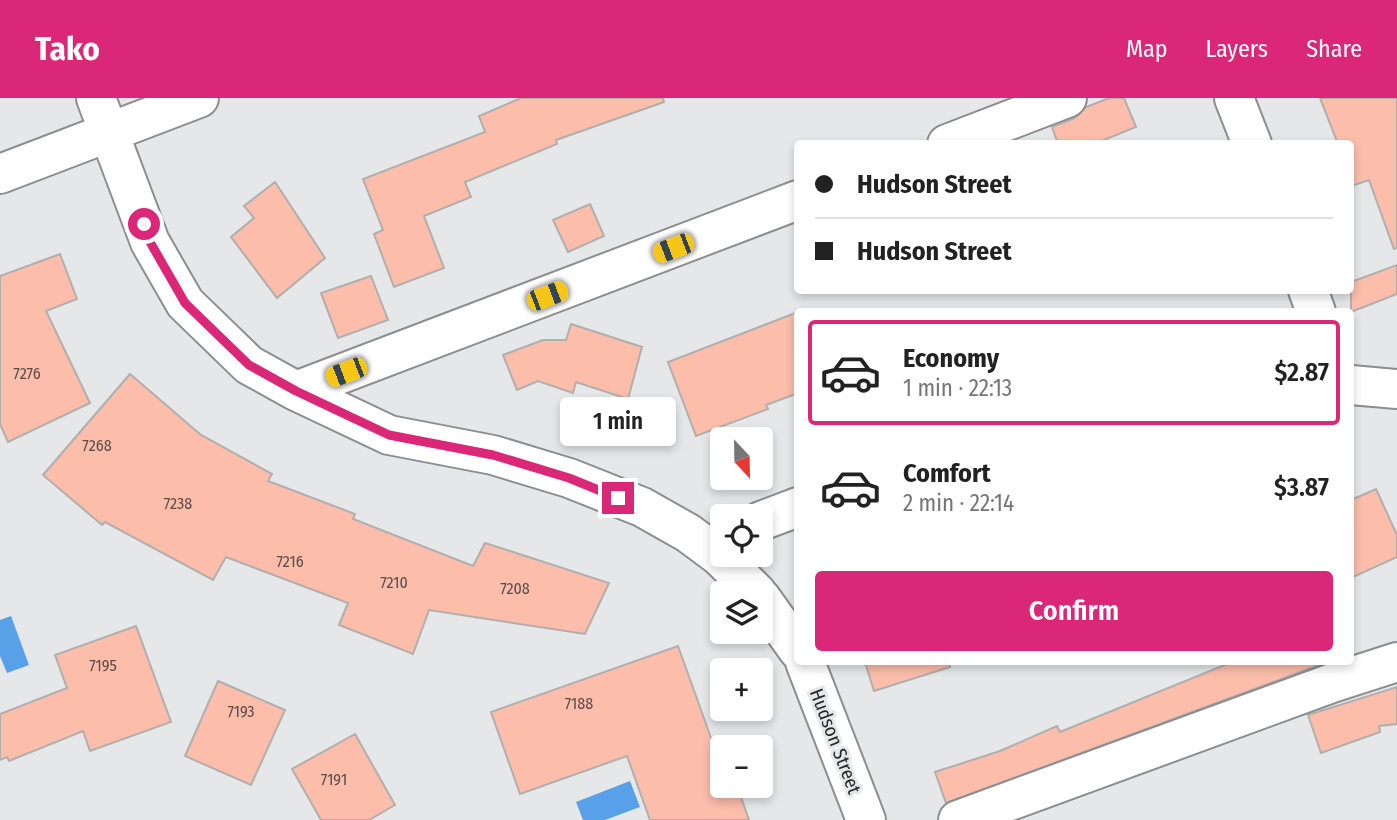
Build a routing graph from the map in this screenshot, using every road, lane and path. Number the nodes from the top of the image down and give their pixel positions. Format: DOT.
graph roads {
  1 [pos="199,98"];
  2 [pos="1067,98"];
  3 [pos="1234,98"];
  4 [pos="103,115"];
  5 [pos="957,140"];
  6 [pos="1250,140"];
  7 [pos="0,174"];
  8 [pos="794,202"];
  9 [pos="1354,385"];
  10 [pos="1397,389"];
  11 [pos="296,391"];
  12 [pos="794,509"];
  13 [pos="773,516"];
  14 [pos="710,547"];
  15 [pos="733,567"];
  16 [pos="746,581"];
  17 [pos="773,615"];
  18 [pos="794,644"];
  19 [pos="1397,662"];
  20 [pos="806,665"];
  21 [pos="866,820"];
  22 [pos="958,820"];
  1 -- 4 [label="street"];
  2 -- 5 [label="street"];
  3 -- 6 [label="street"];
  4 -- 7 [label="street"];
  4 -- 11 [label="street"];
  8 -- 11 [label="street"];
  9 -- 10 [label="street"];
  11 -- 14 [label="street"];
  12 -- 13 [label="street"];
  15 -- 16 [label="street"];
  17 -- 18 [label="street"];
  19 -- 22 [label="street"];
  20 -- 21 [label="street, Hudson Street"];
}
